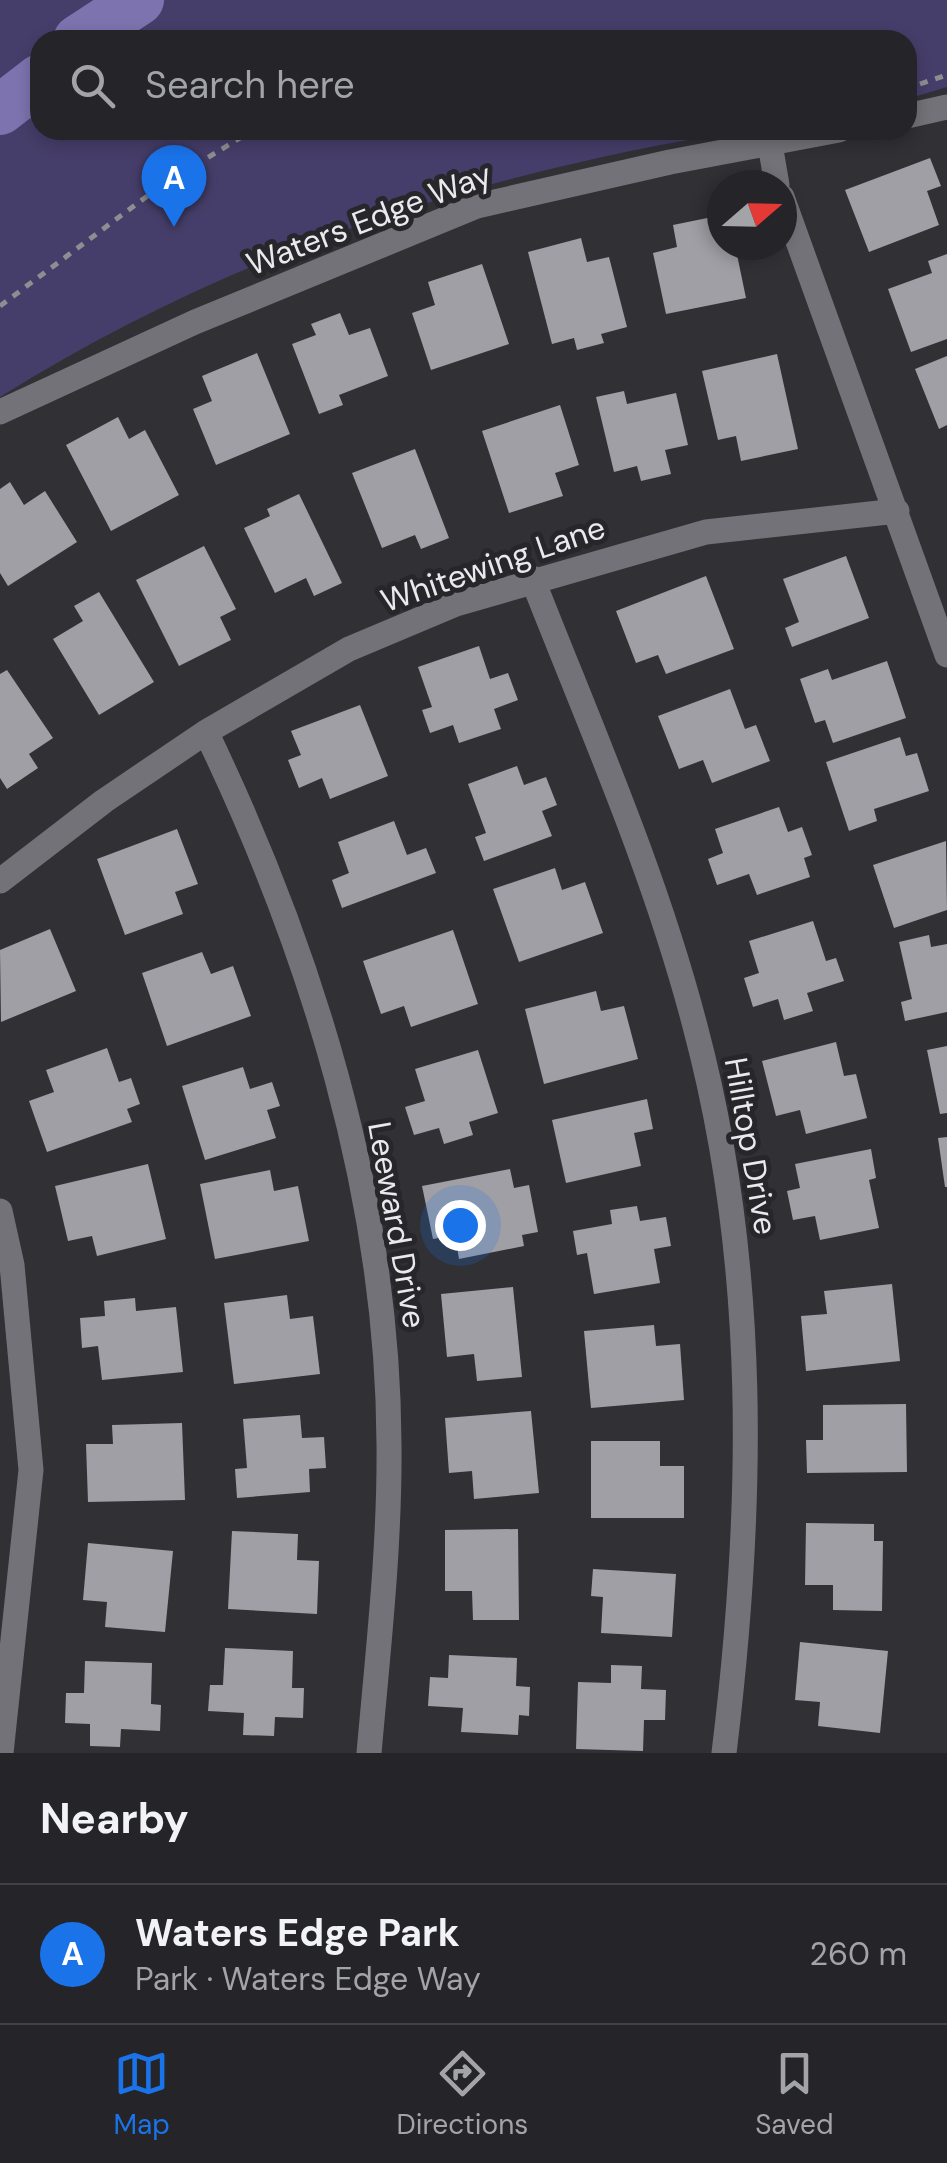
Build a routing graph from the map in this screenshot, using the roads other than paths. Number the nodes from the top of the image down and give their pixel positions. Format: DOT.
graph roads {
  1 [pos="947,107"];
  2 [pos="917,114"];
  3 [pos="790,140"];
  4 [pos="770,144"];
  5 [pos="775,170"];
  6 [pos="797,238"];
  7 [pos="0,412"];
  8 [pos="896,511"];
  9 [pos="532,578"];
  10 [pos="947,655"];
  11 [pos="206,732"];
  12 [pos="0,881"];
  13 [pos="0,1210"];
  14 [pos="1,1753"];
  15 [pos="369,1753"];
  16 [pos="724,1753"];
  1 -- 2 [label="street"];
  3 -- 4 [label="street, Waters Edge Way"];
  4 -- 5 [label="street"];
  4 -- 7 [label="street, Waters Edge Way"];
  6 -- 8 [label="street"];
  8 -- 9 [label="street, Whitewing Lane"];
  8 -- 10 [label="street"];
  9 -- 11 [label="street, Whitewing Lane"];
  9 -- 16 [label="street, Hilltop Drive"];
  11 -- 12 [label="street, Whitewing Lane"];
  11 -- 15 [label="street, Leeward Drive"];
  13 -- 14 [label="street"];
}
